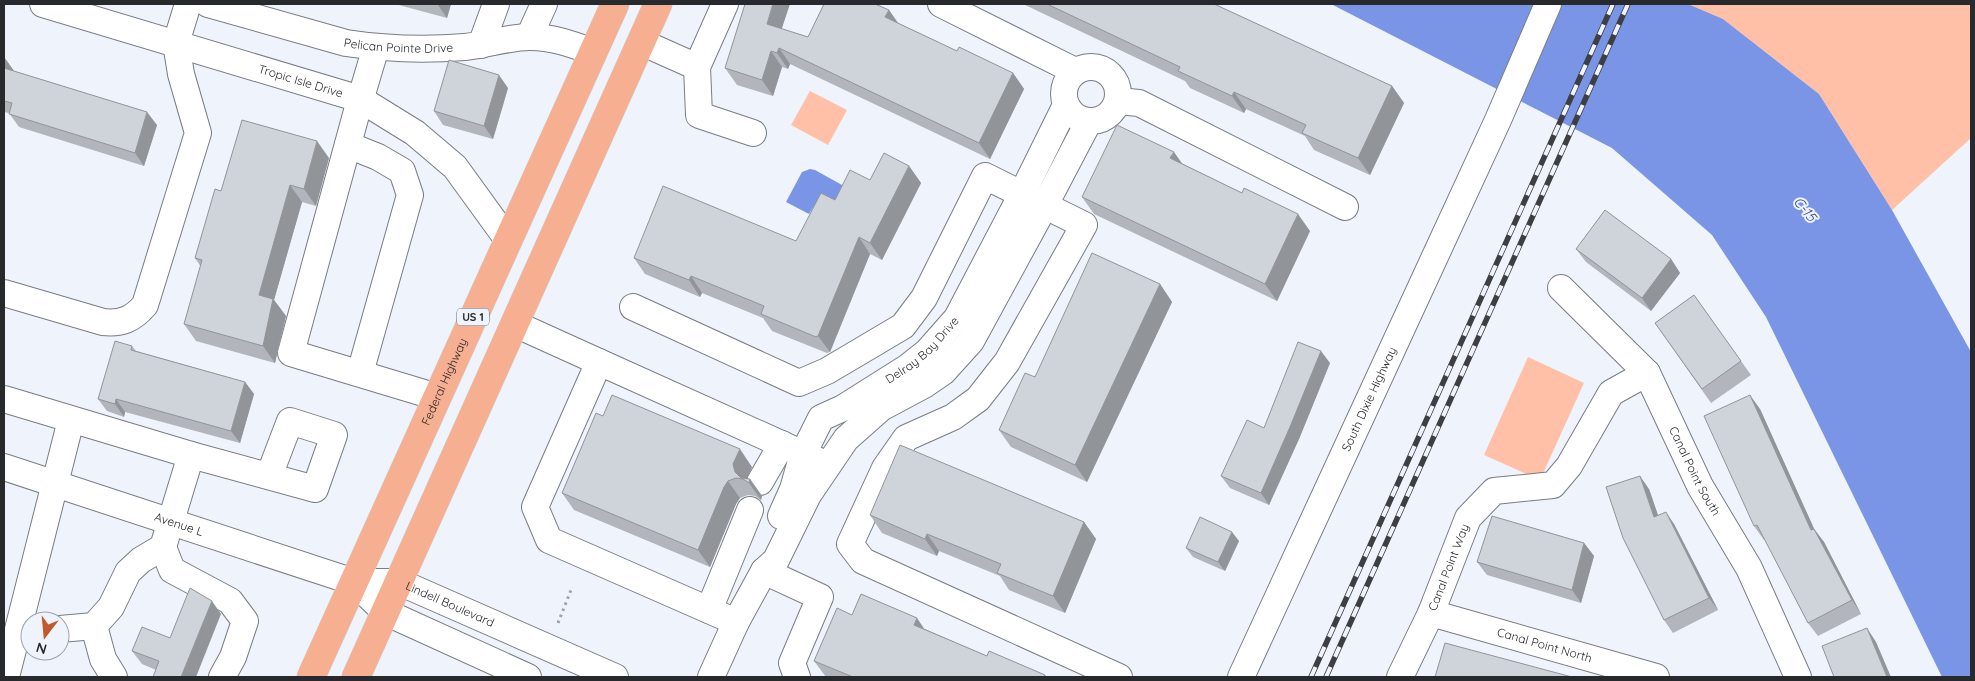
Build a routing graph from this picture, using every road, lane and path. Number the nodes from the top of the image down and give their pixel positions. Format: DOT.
graph roads {
  1 [pos="43,4"];
  2 [pos="188,4"];
  3 [pos="208,4"];
  4 [pos="496,4"];
  5 [pos="544,4"];
  6 [pos="615,4"];
  7 [pos="628,4"];
  8 [pos="658,4"];
  9 [pos="724,4"];
  10 [pos="941,4"];
  11 [pos="1548,4"];
  12 [pos="529,37"];
  13 [pos="641,42"];
  14 [pos="176,43"];
  15 [pos="481,45"];
  16 [pos="376,47"];
  17 [pos="593,52"];
  18 [pos="697,67"];
  19 [pos="1075,71"];
  20 [pos="360,99"];
  21 [pos="1118,101"];
  22 [pos="1066,105"];
  23 [pos="1089,121"];
  24 [pos="603,128"];
  25 [pos="753,133"];
  26 [pos="348,145"];
  27 [pos="1022,194"];
  28 [pos="1046,205"];
  29 [pos="1345,207"];
  30 [pos="508,240"];
  31 [pos="1561,288"];
  32 [pos="4,294"];
  33 [pos="633,307"];
  34 [pos="514,324"];
  35 [pos="903,326"];
  36 [pos="927,352"];
  37 [pos="599,362"];
  38 [pos="943,372"];
  39 [pos="1647,373"];
  40 [pos="360,374"];
  41 [pos="437,397"];
  42 [pos="4,399"];
  43 [pos="970,404"];
  44 [pos="71,420"];
  45 [pos="792,449"];
  46 [pos="191,455"];
  47 [pos="829,465"];
  48 [pos="4,467"];
  49 [pos="269,476"];
  50 [pos="760,482"];
  51 [pos="55,483"];
  52 [pos="750,510"];
  53 [pos="171,522"];
  54 [pos="163,547"];
  55 [pos="764,571"];
  56 [pos="354,582"];
  57 [pos="399,582"];
  58 [pos="571,590"];
  59 [pos="709,610"];
  60 [pos="385,612"];
  61 [pos="1431,613"];
  62 [pos="558,622"];
  63 [pos="736,622"];
  64 [pos="18,626"];
  65 [pos="94,626"];
  66 [pos="70,628"];
  67 [pos="1114,676"];
  68 [pos="6,677"];
  69 [pos="114,677"];
  70 [pos="222,677"];
  71 [pos="311,677"];
  72 [pos="356,677"];
  73 [pos="528,677"];
  74 [pos="615,677"];
  75 [pos="711,677"];
  76 [pos="797,677"];
  77 [pos="1241,677"];
  78 [pos="1400,677"];
  79 [pos="1656,677"];
  80 [pos="1798,677"];
  1 -- 14 [label="street, Tropic Isle Drive"];
  2 -- 14 [label="street"];
  3 -- 16 [label="street, Pelican Pointe Drive"];
  4 -- 15 [label="street"];
  5 -- 12 [label="street"];
  6 -- 17 [label="main road, Federal Highway / US 1"];
  7 -- 13 [label="main road"];
  8 -- 13 [label="main road"];
  9 -- 18 [label="street"];
  10 -- 19 [label="street"];
  11 -- 77 [label="street, South Dixie Highway"];
  12 -- 15 [label="street, Pelican Pointe Drive"];
  12 -- 17 [label="street, Pelican Pointe Drive"];
  13 -- 18 [label="street"];
  13 -- 24 [label="main road"];
  14 -- 20 [label="street, Tropic Isle Drive"];
  14 -- 32 [label="street"];
  15 -- 16 [label="street, Pelican Pointe Drive"];
  16 -- 20 [label="street"];
  17 -- 24 [label="main road"];
  17 -- 30 [label="main road, Federal Highway / US 1"];
  18 -- 25 [label="street"];
  19 -- 21 [label="street"];
  19 -- 22 [label="street, Delray Bay Drive"];
  20 -- 26 [label="street"];
  20 -- 30 [label="street, Tropic Isle Drive"];
  21 -- 23 [label="street"];
  21 -- 29 [label="street"];
  22 -- 23 [label="street"];
  22 -- 27 [label="street, Delray Bay Drive"];
  23 -- 28 [label="street, Delray Bay Drive"];
  24 -- 34 [label="main road"];
  26 -- 40 [label="street"];
  26 -- 40 [label="street"];
  27 -- 28 [label="street"];
  27 -- 35 [label="street"];
  27 -- 36 [label="street, Delray Bay Drive"];
  28 -- 38 [label="street, Delray Bay Drive"];
  28 -- 43 [label="street"];
  30 -- 41 [label="main road, Federal Highway / US 1"];
  31 -- 39 [label="street, Canal Point South"];
  33 -- 35 [label="street"];
  34 -- 37 [label="street"];
  34 -- 57 [label="main road"];
  35 -- 36 [label="street"];
  36 -- 38 [label="street"];
  36 -- 45 [label="street, Delray Bay Drive"];
  37 -- 45 [label="street"];
  37 -- 59 [label="street"];
  38 -- 43 [label="street"];
  38 -- 47 [label="street, Delray Bay Drive"];
  39 -- 61 [label="street, Canal Point Way"];
  39 -- 80 [label="street, Canal Point South"];
  40 -- 41 [label="street"];
  41 -- 56 [label="main road, Federal Highway / US 1"];
  42 -- 44 [label="street"];
  43 -- 67 [label="street"];
  44 -- 46 [label="street"];
  44 -- 51 [label="street"];
  45 -- 47 [label="street"];
  45 -- 50 [label="street"];
  45 -- 55 [label="street, Delray Bay Drive"];
  46 -- 49 [label="street"];
  46 -- 53 [label="street"];
  47 -- 55 [label="street, Delray Bay Drive"];
  48 -- 51 [label="street, Avenue L"];
  51 -- 53 [label="street, Avenue L"];
  51 -- 64 [label="street"];
  52 -- 59 [label="street"];
  53 -- 54 [label="street"];
  53 -- 56 [label="street, Avenue L"];
  54 -- 65 [label="street"];
  54 -- 70 [label="street"];
  55 -- 63 [label="street, Delray Bay Drive"];
  55 -- 76 [label="street"];
  56 -- 57 [label="street, Lindell Boulevard"];
  56 -- 60 [label="street"];
  56 -- 71 [label="main road, Federal Highway / US 1"];
  57 -- 60 [label="main road"];
  57 -- 74 [label="street, Lindell Boulevard"];
  58 -- 62 [label="path"];
  59 -- 63 [label="street"];
  60 -- 72 [label="main road"];
  60 -- 73 [label="street"];
  61 -- 78 [label="street, Canal Point Way"];
  61 -- 79 [label="street, Canal Point North"];
  63 -- 75 [label="street, Delray Bay Drive"];
  64 -- 68 [label="street"];
  65 -- 66 [label="street"];
  65 -- 69 [label="street"];
}
